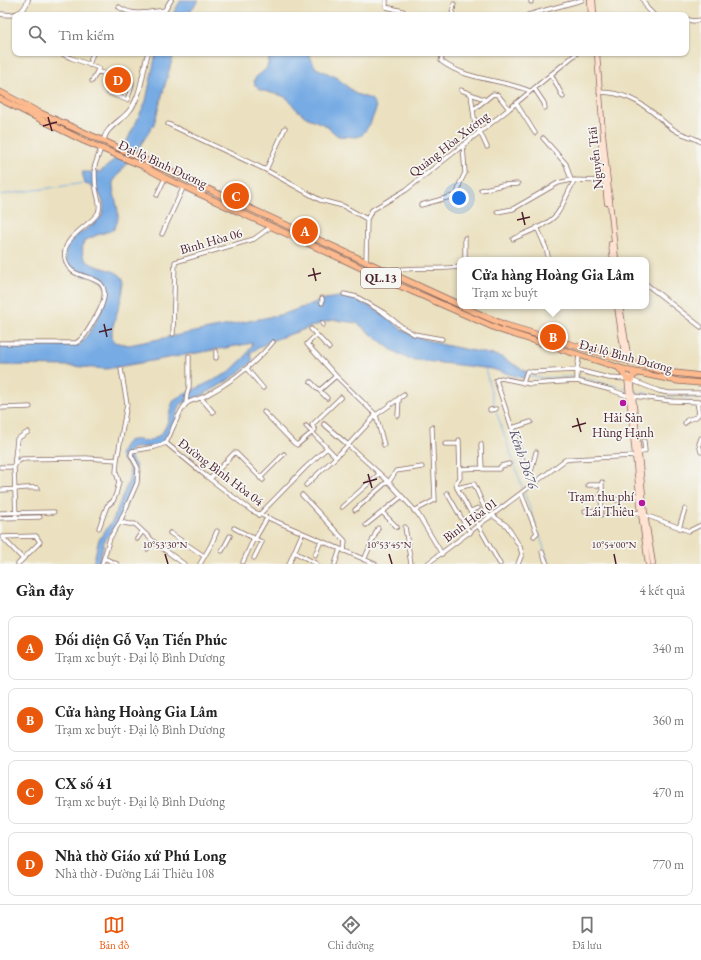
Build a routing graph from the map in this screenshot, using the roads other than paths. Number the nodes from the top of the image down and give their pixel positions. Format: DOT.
graph roads {
  1 [pos="28,0"];
  2 [pos="166,0"];
  3 [pos="171,0"];
  4 [pos="386,0"];
  5 [pos="582,0"];
  6 [pos="590,0"];
  7 [pos="593,0"];
  8 [pos="643,0"];
  9 [pos="454,4"];
  10 [pos="119,8"];
  11 [pos="166,8"];
  12 [pos="20,12"];
  13 [pos="130,12"];
  14 [pos="142,12"];
  15 [pos="164,12"];
  16 [pos="404,12"];
  17 [pos="453,12"];
  18 [pos="539,12"];
  19 [pos="591,12"];
  20 [pos="594,12"];
  21 [pos="651,12"];
  22 [pos="0,14"];
  23 [pos="12,15"];
  24 [pos="689,20"];
  25 [pos="701,20"];
  26 [pos="67,56"];
  27 [pos="92,56"];
  28 [pos="147,56"];
  29 [pos="442,56"];
  30 [pos="573,56"];
  31 [pos="594,56"];
  32 [pos="597,56"];
  33 [pos="89,64"];
  34 [pos="97,71"];
  35 [pos="551,74"];
  36 [pos="92,81"];
  37 [pos="534,88"];
  38 [pos="461,90"];
  39 [pos="0,92"];
  40 [pos="530,92"];
  41 [pos="599,92"];
  42 [pos="109,93"];
  43 [pos="471,94"];
  44 [pos="563,97"];
  45 [pos="0,99"];
  46 [pos="486,100"];
  47 [pos="516,103"];
  48 [pos="545,108"];
  49 [pos="509,109"];
  50 [pos="473,110"];
  51 [pos="600,113"];
  52 [pos="168,124"];
  53 [pos="285,128"];
  54 [pos="480,132"];
  55 [pos="535,133"];
  56 [pos="543,138"];
  57 [pos="106,142"];
  58 [pos="701,142"];
  59 [pos="463,145"];
  60 [pos="487,147"];
  61 [pos="103,149"];
  62 [pos="144,163"];
  63 [pos="266,170"];
  64 [pos="165,178"];
  65 [pos="573,180"];
  66 [pos="604,181"];
  67 [pos="518,184"];
  68 [pos="184,186"];
  69 [pos="208,190"];
  70 [pos="481,190"];
  71 [pos="156,195"];
  72 [pos="206,196"];
  73 [pos="421,205"];
  74 [pos="609,206"];
  75 [pos="497,212"];
  76 [pos="266,216"];
  77 [pos="367,219"];
  78 [pos="263,223"];
  79 [pos="272,226"];
  80 [pos="537,227"];
  81 [pos="162,234"];
  82 [pos="466,238"];
  83 [pos="513,239"];
  84 [pos="548,256"];
  85 [pos="465,257"];
  86 [pos="613,257"];
  87 [pos="616,257"];
  88 [pos="366,262"];
  89 [pos="457,268"];
  90 [pos="385,272"];
  91 [pos="382,278"];
  92 [pos="649,286"];
  93 [pos="344,294"];
  94 [pos="322,298"];
  95 [pos="322,304"];
  96 [pos="457,304"];
  97 [pos="468,309"];
  98 [pos="618,309"];
  99 [pos="620,309"];
  100 [pos="701,327"];
  101 [pos="311,329"];
  102 [pos="173,333"];
  103 [pos="316,335"];
  104 [pos="442,339"];
  105 [pos="272,342"];
  106 [pos="0,343"];
  107 [pos="328,348"];
  108 [pos="216,350"];
  109 [pos="189,356"];
  110 [pos="579,356"];
  111 [pos="216,358"];
  112 [pos="627,360"];
  113 [pos="619,368"];
  114 [pos="121,369"];
  115 [pos="247,369"];
  116 [pos="577,370"];
  117 [pos="628,371"];
  118 [pos="638,373"];
  119 [pos="336,376"];
  120 [pos="701,376"];
  121 [pos="629,379"];
  122 [pos="577,381"];
  123 [pos="311,382"];
  124 [pos="523,383"];
  125 [pos="701,384"];
  126 [pos="263,388"];
  127 [pos="320,390"];
  128 [pos="701,393"];
  129 [pos="404,395"];
  130 [pos="631,396"];
  131 [pos="341,397"];
  132 [pos="201,398"];
  133 [pos="327,398"];
  134 [pos="399,398"];
  135 [pos="699,402"];
  136 [pos="186,403"];
  137 [pos="30,407"];
  138 [pos="0,408"];
  139 [pos="496,409"];
  140 [pos="490,410"];
  141 [pos="213,412"];
  142 [pos="264,412"];
  143 [pos="376,415"];
  144 [pos="398,416"];
  145 [pos="531,422"];
  146 [pos="685,423"];
  147 [pos="324,424"];
  148 [pos="306,426"];
  149 [pos="432,427"];
  150 [pos="512,428"];
  151 [pos="28,432"];
  152 [pos="312,432"];
  153 [pos="701,438"];
  154 [pos="644,441"];
  155 [pos="166,443"];
  156 [pos="446,444"];
  157 [pos="481,444"];
  158 [pos="348,445"];
  159 [pos="384,445"];
  160 [pos="327,448"];
  161 [pos="536,452"];
  162 [pos="701,452"];
  163 [pos="284,454"];
  164 [pos="638,455"];
  165 [pos="336,457"];
  166 [pos="117,460"];
  167 [pos="509,464"];
  168 [pos="0,467"];
  169 [pos="14,467"];
  170 [pos="422,467"];
  171 [pos="482,468"];
  172 [pos="460,469"];
  173 [pos="379,474"];
  174 [pos="528,476"];
  175 [pos="210,479"];
  176 [pos="388,482"];
  177 [pos="306,485"];
  178 [pos="532,485"];
  179 [pos="588,486"];
  180 [pos="38,488"];
  181 [pos="457,488"];
  182 [pos="0,490"];
  183 [pos="16,490"];
  184 [pos="522,492"];
  185 [pos="447,493"];
  186 [pos="302,495"];
  187 [pos="639,496"];
  188 [pos="401,497"];
  189 [pos="593,498"];
  190 [pos="602,498"];
  191 [pos="342,507"];
  192 [pos="478,508"];
  193 [pos="685,509"];
  194 [pos="355,510"];
  195 [pos="601,510"];
  196 [pos="414,511"];
  197 [pos="471,511"];
  198 [pos="585,511"];
  199 [pos="608,511"];
  200 [pos="54,512"];
  201 [pos="382,512"];
  202 [pos="0,514"];
  203 [pos="643,514"];
  204 [pos="259,515"];
  205 [pos="16,516"];
  206 [pos="491,516"];
  207 [pos="601,516"];
  208 [pos="40,517"];
  209 [pos="0,518"];
  210 [pos="267,518"];
  211 [pos="120,522"];
  212 [pos="534,523"];
  213 [pos="366,525"];
  214 [pos="701,525"];
  215 [pos="478,526"];
  216 [pos="530,526"];
  217 [pos="397,527"];
  218 [pos="406,527"];
  219 [pos="99,528"];
  220 [pos="234,528"];
  221 [pos="378,528"];
  222 [pos="678,528"];
  223 [pos="217,531"];
  224 [pos="142,532"];
  225 [pos="170,533"];
  226 [pos="470,533"];
  227 [pos="302,534"];
  228 [pos="1,536"];
  229 [pos="230,536"];
  230 [pos="534,536"];
  231 [pos="255,538"];
  232 [pos="137,539"];
  233 [pos="321,541"];
  234 [pos="154,542"];
  235 [pos="148,549"];
  236 [pos="340,549"];
  237 [pos="222,551"];
  238 [pos="344,551"];
  239 [pos="294,552"];
  240 [pos="542,552"];
  241 [pos="442,554"];
  242 [pos="315,555"];
  243 [pos="204,556"];
  244 [pos="104,558"];
  245 [pos="254,558"];
  246 [pos="23,559"];
  247 [pos="363,559"];
  248 [pos="243,562"];
  249 [pos="18,564"];
  250 [pos="102,564"];
  251 [pos="117,564"];
  252 [pos="184,564"];
  253 [pos="200,564"];
  254 [pos="289,564"];
  255 [pos="317,564"];
  256 [pos="335,564"];
  257 [pos="360,564"];
  258 [pos="374,564"];
  259 [pos="411,564"];
  260 [pos="427,564"];
  261 [pos="500,564"];
  262 [pos="518,564"];
  263 [pos="547,564"];
  264 [pos="648,564"];
  265 [pos="653,564"];
  1 -- 12 [label="street"];
  2 -- 11 [label="street"];
  3 -- 11 [label="street"];
  4 -- 16 [label="street"];
  5 -- 18 [label="street"];
  6 -- 19 [label="main road"];
  7 -- 20 [label="main road"];
  8 -- 21 [label="street"];
  9 -- 17 [label="street"];
  10 -- 13 [label="street"];
  11 -- 14 [label="street"];
  11 -- 15 [label="street"];
  22 -- 23 [label="street"];
  24 -- 25 [label="street"];
  26 -- 33 [label="street"];
  27 -- 33 [label="street"];
  28 -- 57 [label="street"];
  29 -- 40 [label="street"];
  30 -- 35 [label="street, Quảng Hòa Xương"];
  31 -- 51 [label="main road, Nguyễn Trãi"];
  32 -- 41 [label="main road, Nguyễn Trãi"];
  33 -- 34 [label="street"];
  34 -- 36 [label="street"];
  34 -- 42 [label="street"];
  35 -- 37 [label="street, Quảng Hòa Xương"];
  35 -- 44 [label="street"];
  37 -- 40 [label="street, Quảng Hòa Xương"];
  37 -- 48 [label="street"];
  38 -- 43 [label="street"];
  39 -- 57 [label="highway, Đại lộ Bình Dương / QL.13"];
  40 -- 47 [label="street, Quảng Hòa Xương"];
  41 -- 51 [label="main road, Nguyễn Trãi"];
  41 -- 58 [label="street"];
  43 -- 46 [label="street"];
  43 -- 50 [label="street"];
  45 -- 61 [label="highway, Đại lộ Bình Dương / QL.13"];
  46 -- 49 [label="street"];
  46 -- 50 [label="street"];
  47 -- 49 [label="street, Quảng Hòa Xương"];
  47 -- 55 [label="street"];
  49 -- 54 [label="street, Quảng Hòa Xương"];
  50 -- 54 [label="street"];
  51 -- 66 [label="main road, Nguyễn Trãi"];
  51 -- 74 [label="main road, Nguyễn Trãi"];
  52 -- 63 [label="street"];
  53 -- 63 [label="street"];
  54 -- 59 [label="street, Quảng Hòa Xương"];
  54 -- 60 [label="street"];
  56 -- 65 [label="street"];
  57 -- 62 [label="highway, Đại lộ Bình Dương / QL.13"];
  59 -- 73 [label="street"];
  59 -- 77 [label="street, Quảng Hòa Xương"];
  61 -- 62 [label="highway, Đại lộ Bình Dương / QL.13"];
  61 -- 106 [label="street"];
  62 -- 64 [label="highway, Đại lộ Bình Dương / QL.13"];
  62 -- 69 [label="highway, Đại lộ Bình Dương / QL.13"];
  63 -- 77 [label="street"];
  64 -- 68 [label="highway, Đại lộ Bình Dương / QL.13"];
  64 -- 71 [label="street"];
  65 -- 66 [label="street"];
  65 -- 75 [label="street"];
  65 -- 80 [label="street"];
  66 -- 74 [label="main road, Nguyễn Trãi"];
  67 -- 70 [label="street"];
  68 -- 72 [label="highway, Đại lộ Bình Dương / QL.13"];
  68 -- 81 [label="street"];
  69 -- 72 [label="highway"];
  69 -- 76 [label="highway, Đại lộ Bình Dương / QL.13"];
  72 -- 78 [label="highway, Đại lộ Bình Dương / QL.13"];
  74 -- 86 [label="main road, Nguyễn Trãi"];
  74 -- 87 [label="main road, Nguyễn Trãi"];
  76 -- 78 [label="highway"];
  76 -- 88 [label="highway, Đại lộ Bình Dương / QL.13"];
  77 -- 88 [label="street"];
  78 -- 79 [label="highway, Đại lộ Bình Dương / QL.13"];
  79 -- 91 [label="highway, Đại lộ Bình Dương / QL.13"];
  79 -- 102 [label="street, Bình Hòa 06"];
  80 -- 83 [label="street"];
  80 -- 84 [label="street"];
  82 -- 85 [label="street"];
  88 -- 90 [label="highway, Đại lộ Bình Dương / QL.13"];
  89 -- 90 [label="street"];
  90 -- 91 [label="highway"];
  90 -- 96 [label="highway, Đại lộ Bình Dương / QL.13"];
  91 -- 110 [label="highway, Đại lộ Bình Dương / QL.13"];
  92 -- 100 [label="street"];
  93 -- 104 [label="street"];
  94 -- 95 [label="street"];
  97 -- 112 [label="highway, Đại lộ Bình Dương / QL.13"];
  98 -- 112 [label="main road"];
  99 -- 112 [label="main road"];
  101 -- 103 [label="street"];
  103 -- 107 [label="street"];
  103 -- 119 [label="street"];
  105 -- 115 [label="street"];
  108 -- 111 [label="street"];
  109 -- 136 [label="street"];
  110 -- 113 [label="highway, Đại lộ Bình Dương / QL.13"];
  110 -- 116 [label="street"];
  112 -- 117 [label="highway"];
  112 -- 120 [label="highway, Đại lộ Bình Dương / QL.13"];
  113 -- 117 [label="highway, Đại lộ Bình Dương / QL.13"];
  113 -- 121 [label="highway"];
  114 -- 166 [label="street"];
  115 -- 126 [label="street"];
  115 -- 132 [label="street"];
  116 -- 121 [label="street"];
  116 -- 122 [label="street"];
  116 -- 124 [label="street"];
  117 -- 118 [label="highway, Đại lộ Bình Dương / QL.13"];
  117 -- 121 [label="main road"];
  118 -- 121 [label="highway"];
  118 -- 125 [label="highway, Đại lộ Bình Dương / QL.13"];
  119 -- 127 [label="street"];
  119 -- 143 [label="street"];
  121 -- 128 [label="street"];
  121 -- 130 [label="main road"];
  122 -- 124 [label="street"];
  122 -- 130 [label="street"];
  123 -- 127 [label="street"];
  124 -- 150 [label="street"];
  127 -- 133 [label="street"];
  129 -- 134 [label="street"];
  130 -- 135 [label="street"];
  130 -- 164 [label="main road"];
  131 -- 152 [label="street"];
  132 -- 136 [label="street"];
  132 -- 141 [label="street"];
  134 -- 143 [label="street"];
  134 -- 144 [label="street"];
  135 -- 146 [label="street"];
  136 -- 155 [label="street"];
  137 -- 138 [label="street"];
  139 -- 140 [label="street"];
  142 -- 152 [label="street"];
  143 -- 158 [label="street"];
  143 -- 159 [label="street"];
  145 -- 150 [label="street"];
  147 -- 158 [label="street"];
  148 -- 152 [label="street"];
  149 -- 196 [label="street"];
  150 -- 174 [label="street"];
  151 -- 169 [label="street"];
  152 -- 160 [label="street"];
  153 -- 162 [label="street"];
  154 -- 164 [label="street"];
  155 -- 175 [label="street, Đường Bình Hòa 04"];
  155 -- 211 [label="street"];
  156 -- 172 [label="street"];
  157 -- 171 [label="street"];
  158 -- 165 [label="street"];
  158 -- 173 [label="street"];
  160 -- 165 [label="street"];
  160 -- 204 [label="street"];
  161 -- 174 [label="street"];
  163 -- 175 [label="street"];
  164 -- 178 [label="street, Bình Hòa 01"];
  164 -- 187 [label="main road"];
  164 -- 203 [label="main road"];
  165 -- 177 [label="street"];
  166 -- 169 [label="street"];
  166 -- 219 [label="street"];
  167 -- 171 [label="street"];
  168 -- 169 [label="street"];
  169 -- 183 [label="street"];
  170 -- 176 [label="street"];
  171 -- 172 [label="street"];
  172 -- 181 [label="street"];
  173 -- 176 [label="street"];
  173 -- 191 [label="street"];
  174 -- 178 [label="street"];
  175 -- 204 [label="street, Đường Bình Hòa 04"];
  176 -- 188 [label="street"];
  176 -- 194 [label="street"];
  178 -- 184 [label="street, Bình Hòa 01"];
  179 -- 190 [label="street"];
  180 -- 183 [label="street"];
  181 -- 197 [label="street"];
  181 -- 206 [label="street"];
  182 -- 183 [label="street"];
  183 -- 205 [label="street"];
  184 -- 206 [label="street, Bình Hòa 01"];
  184 -- 212 [label="street"];
  185 -- 226 [label="street"];
  186 -- 238 [label="street"];
  187 -- 190 [label="street"];
  187 -- 203 [label="main road"];
  188 -- 196 [label="street"];
  188 -- 201 [label="street"];
  189 -- 190 [label="street"];
  190 -- 195 [label="street"];
  192 -- 197 [label="street"];
  193 -- 222 [label="street"];
  195 -- 198 [label="street"];
  195 -- 207 [label="street"];
  196 -- 241 [label="street"];
  197 -- 215 [label="street"];
  199 -- 203 [label="street"];
  200 -- 205 [label="street"];
  201 -- 213 [label="street"];
  201 -- 217 [label="street"];
  202 -- 205 [label="street"];
  203 -- 222 [label="street"];
  203 -- 264 [label="main road"];
  203 -- 265 [label="main road"];
  204 -- 210 [label="street, Đường Bình Hòa 04"];
  205 -- 208 [label="street"];
  205 -- 209 [label="street"];
  206 -- 215 [label="street, Bình Hòa 01"];
  206 -- 262 [label="street"];
  210 -- 227 [label="street, Đường Bình Hòa 04"];
  210 -- 231 [label="street"];
  211 -- 224 [label="street"];
  211 -- 244 [label="street"];
  212 -- 216 [label="street"];
  212 -- 230 [label="street"];
  214 -- 222 [label="street"];
  215 -- 226 [label="street, Bình Hòa 01"];
  215 -- 261 [label="street"];
  218 -- 259 [label="street"];
  220 -- 231 [label="street"];
  221 -- 247 [label="street"];
  223 -- 243 [label="street"];
  224 -- 232 [label="street"];
  224 -- 234 [label="street"];
  225 -- 243 [label="street"];
  226 -- 241 [label="street, Bình Hòa 01"];
  227 -- 233 [label="street, Đường Bình Hòa 04"];
  227 -- 239 [label="street"];
  228 -- 246 [label="street"];
  228 -- 246 [label="street"];
  229 -- 237 [label="street"];
  231 -- 245 [label="street"];
  231 -- 248 [label="street"];
  233 -- 236 [label="street, Đường Bình Hòa 04"];
  233 -- 242 [label="street"];
  234 -- 235 [label="street"];
  234 -- 252 [label="street"];
  236 -- 238 [label="street, Đường Bình Hòa 04"];
  236 -- 256 [label="street"];
  238 -- 247 [label="street, Đường Bình Hòa 04"];
  239 -- 254 [label="street"];
  239 -- 255 [label="street"];
  240 -- 263 [label="street"];
  241 -- 260 [label="street, Bình Hòa 01"];
  243 -- 253 [label="street"];
  244 -- 250 [label="street"];
  244 -- 251 [label="street"];
  246 -- 249 [label="street"];
  247 -- 257 [label="street"];
  247 -- 258 [label="street, Đường Bình Hòa 04"];
}
